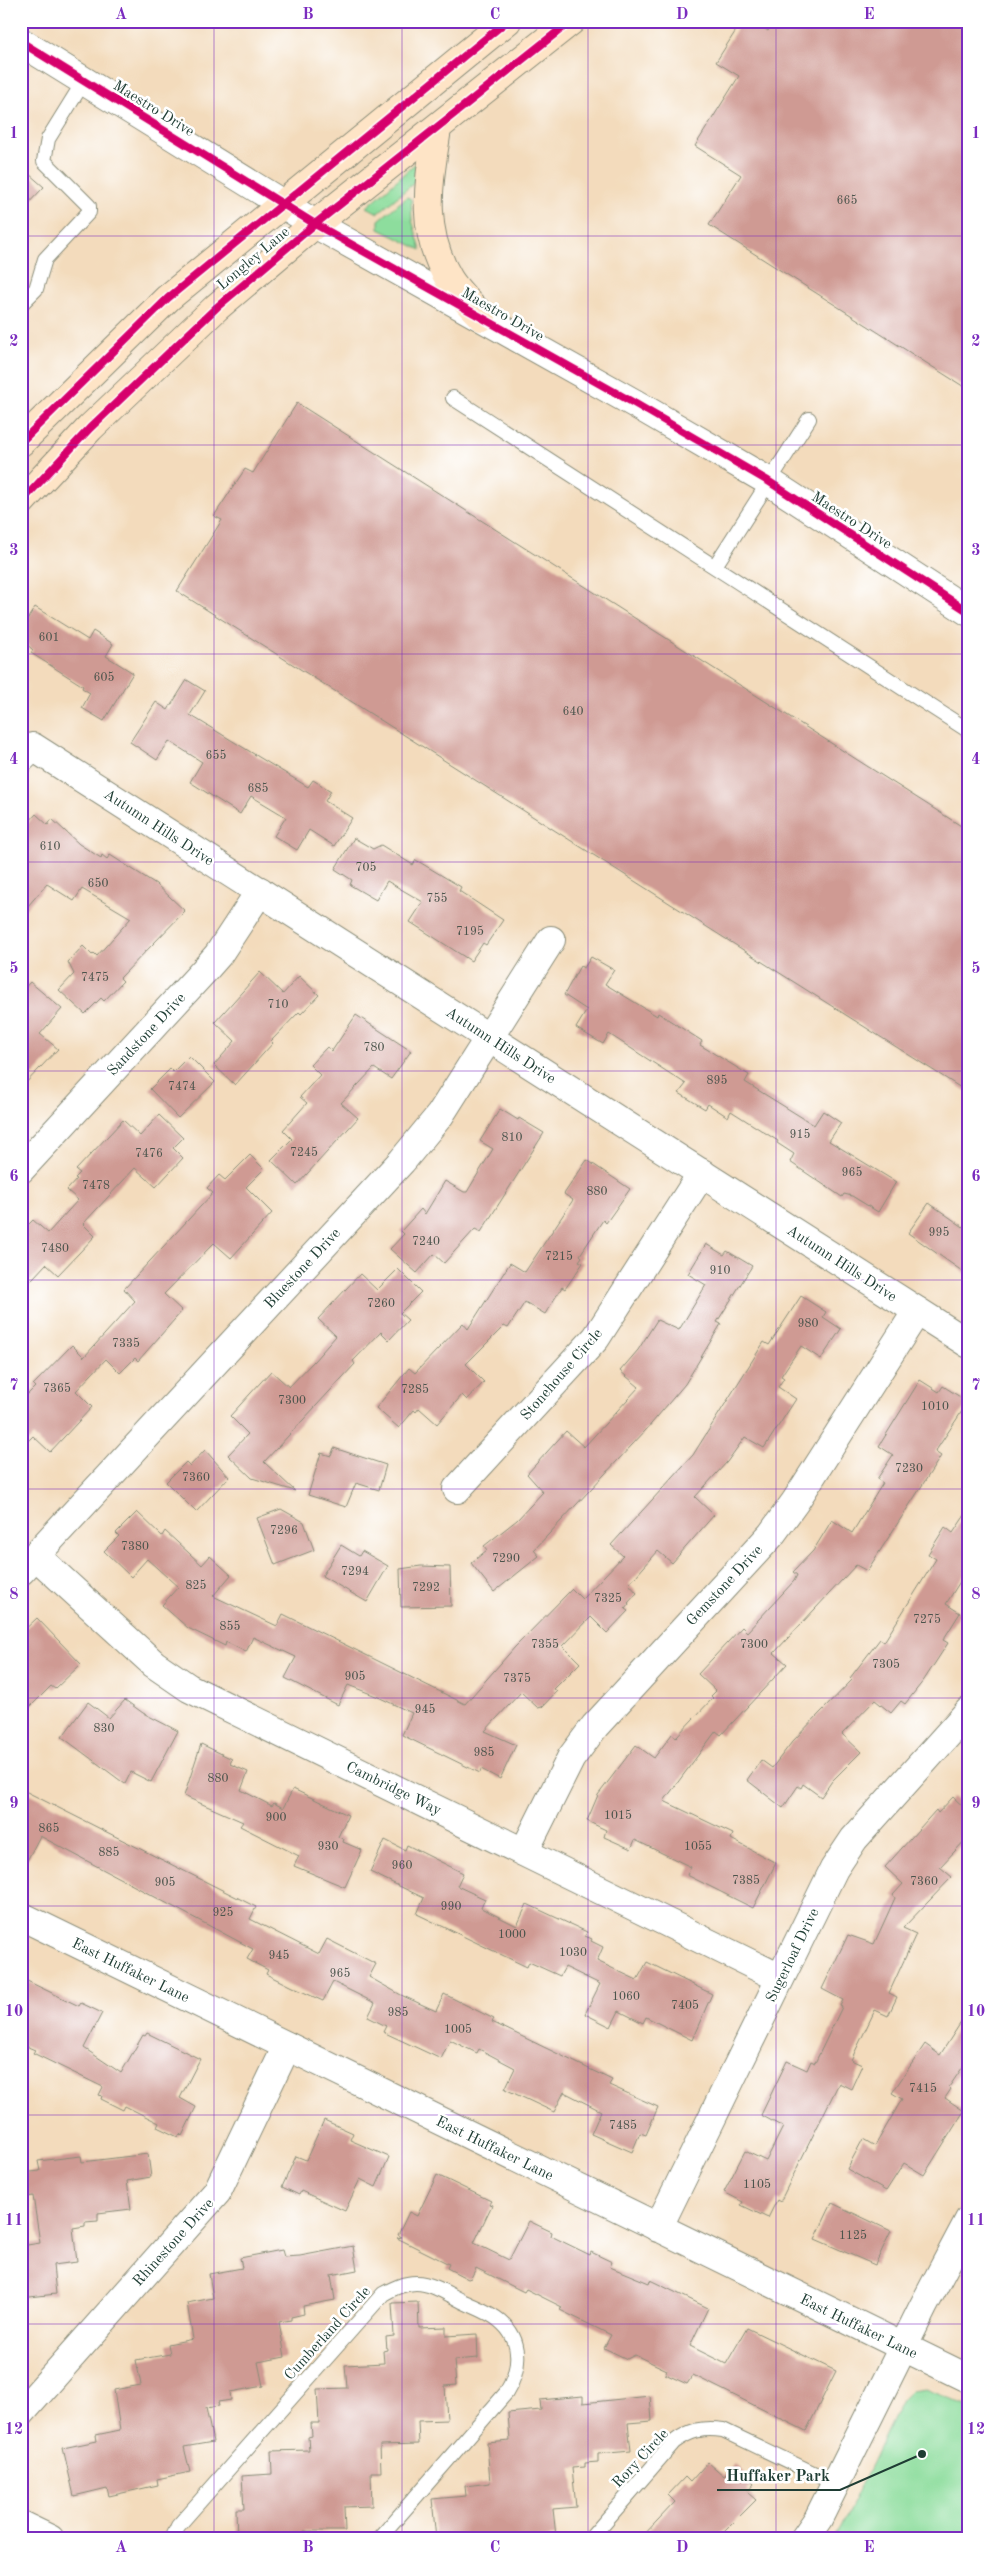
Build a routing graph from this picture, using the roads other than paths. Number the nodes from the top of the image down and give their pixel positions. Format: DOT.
graph roads {
  1 [pos="507,21"];
  2 [pos="571,21"];
  3 [pos="23,47"];
  4 [pos="84,81"];
  5 [pos="436,128"];
  6 [pos="282,204"];
  7 [pos="315,224"];
  8 [pos="21,304"];
  9 [pos="482,317"];
  10 [pos="453,398"];
  11 [pos="809,419"];
  12 [pos="21,442"];
  13 [pos="768,481"];
  14 [pos="21,502"];
  15 [pos="715,566"];
  16 [pos="969,612"];
  17 [pos="969,731"];
  18 [pos="27,753"];
  19 [pos="260,892"];
  20 [pos="551,940"];
  21 [pos="490,1038"];
  22 [pos="21,1169"];
  23 [pos="702,1173"];
  24 [pos="917,1311"];
  25 [pos="969,1344"];
  26 [pos="457,1489"];
  27 [pos="29,1564"];
  28 [pos="969,1711"];
  29 [pos="524,1852"];
  30 [pos="21,1916"];
  31 [pos="780,1978"];
  32 [pos="288,2046"];
  33 [pos="969,2220"];
  34 [pos="658,2228"];
  35 [pos="903,2347"];
  36 [pos="969,2380"];
  37 [pos="21,2413"];
  38 [pos="836,2484"];
  39 [pos="21,2525"];
  40 [pos="50,2539"];
  41 [pos="172,2539"];
  42 [pos="380,2539"];
  43 [pos="590,2539"];
  44 [pos="804,2539"];
  1 -- 6 [label="main road, Longley Lane"];
  2 -- 5 [label="main road, Longley Lane"];
  3 -- 4 [label="street, Maestro Drive"];
  4 -- 6 [label="street, Maestro Drive"];
  4 -- 8 [label="lane"];
  5 -- 7 [label="main road, Longley Lane"];
  5 -- 9 [label="main road"];
  6 -- 7 [label="street, Maestro Drive"];
  6 -- 12 [label="main road, Longley Lane"];
  7 -- 9 [label="street, Maestro Drive"];
  7 -- 14 [label="main road, Longley Lane"];
  9 -- 13 [label="street, Maestro Drive"];
  10 -- 15 [label="lane"];
  11 -- 13 [label="lane"];
  13 -- 15 [label="lane"];
  13 -- 16 [label="street, Maestro Drive"];
  15 -- 17 [label="lane"];
  18 -- 19 [label="street, Autumn Hills Drive"];
  19 -- 21 [label="street, Autumn Hills Drive"];
  19 -- 22 [label="street, Sandstone Drive"];
  20 -- 21 [label="street, Bluestone Drive"];
  21 -- 23 [label="street, Autumn Hills Drive"];
  21 -- 27 [label="street, Bluestone Drive"];
  23 -- 24 [label="street, Autumn Hills Drive"];
  23 -- 26 [label="street, Stonehouse Circle"];
  24 -- 25 [label="street, Autumn Hills Drive"];
  24 -- 29 [label="street, Gemstone Drive"];
  27 -- 29 [label="street, Cambridge Way"];
  28 -- 31 [label="street, Sugerloaf Drive"];
  29 -- 31 [label="street, Cambridge Way"];
  30 -- 32 [label="street, East Huffaker Lane"];
  31 -- 34 [label="street, Sugerloaf Drive"];
  32 -- 34 [label="street, East Huffaker Lane"];
  32 -- 37 [label="street, Rhinestone Drive"];
  33 -- 35 [label="street"];
  34 -- 35 [label="street, East Huffaker Lane"];
  35 -- 36 [label="street, East Huffaker Lane"];
  35 -- 38 [label="street"];
  38 -- 43 [label="lane, Rory Circle"];
  38 -- 44 [label="street"];
  39 -- 40 [label="street"];
  41 -- 42 [label="lane, Cumberland Circle"];
}
